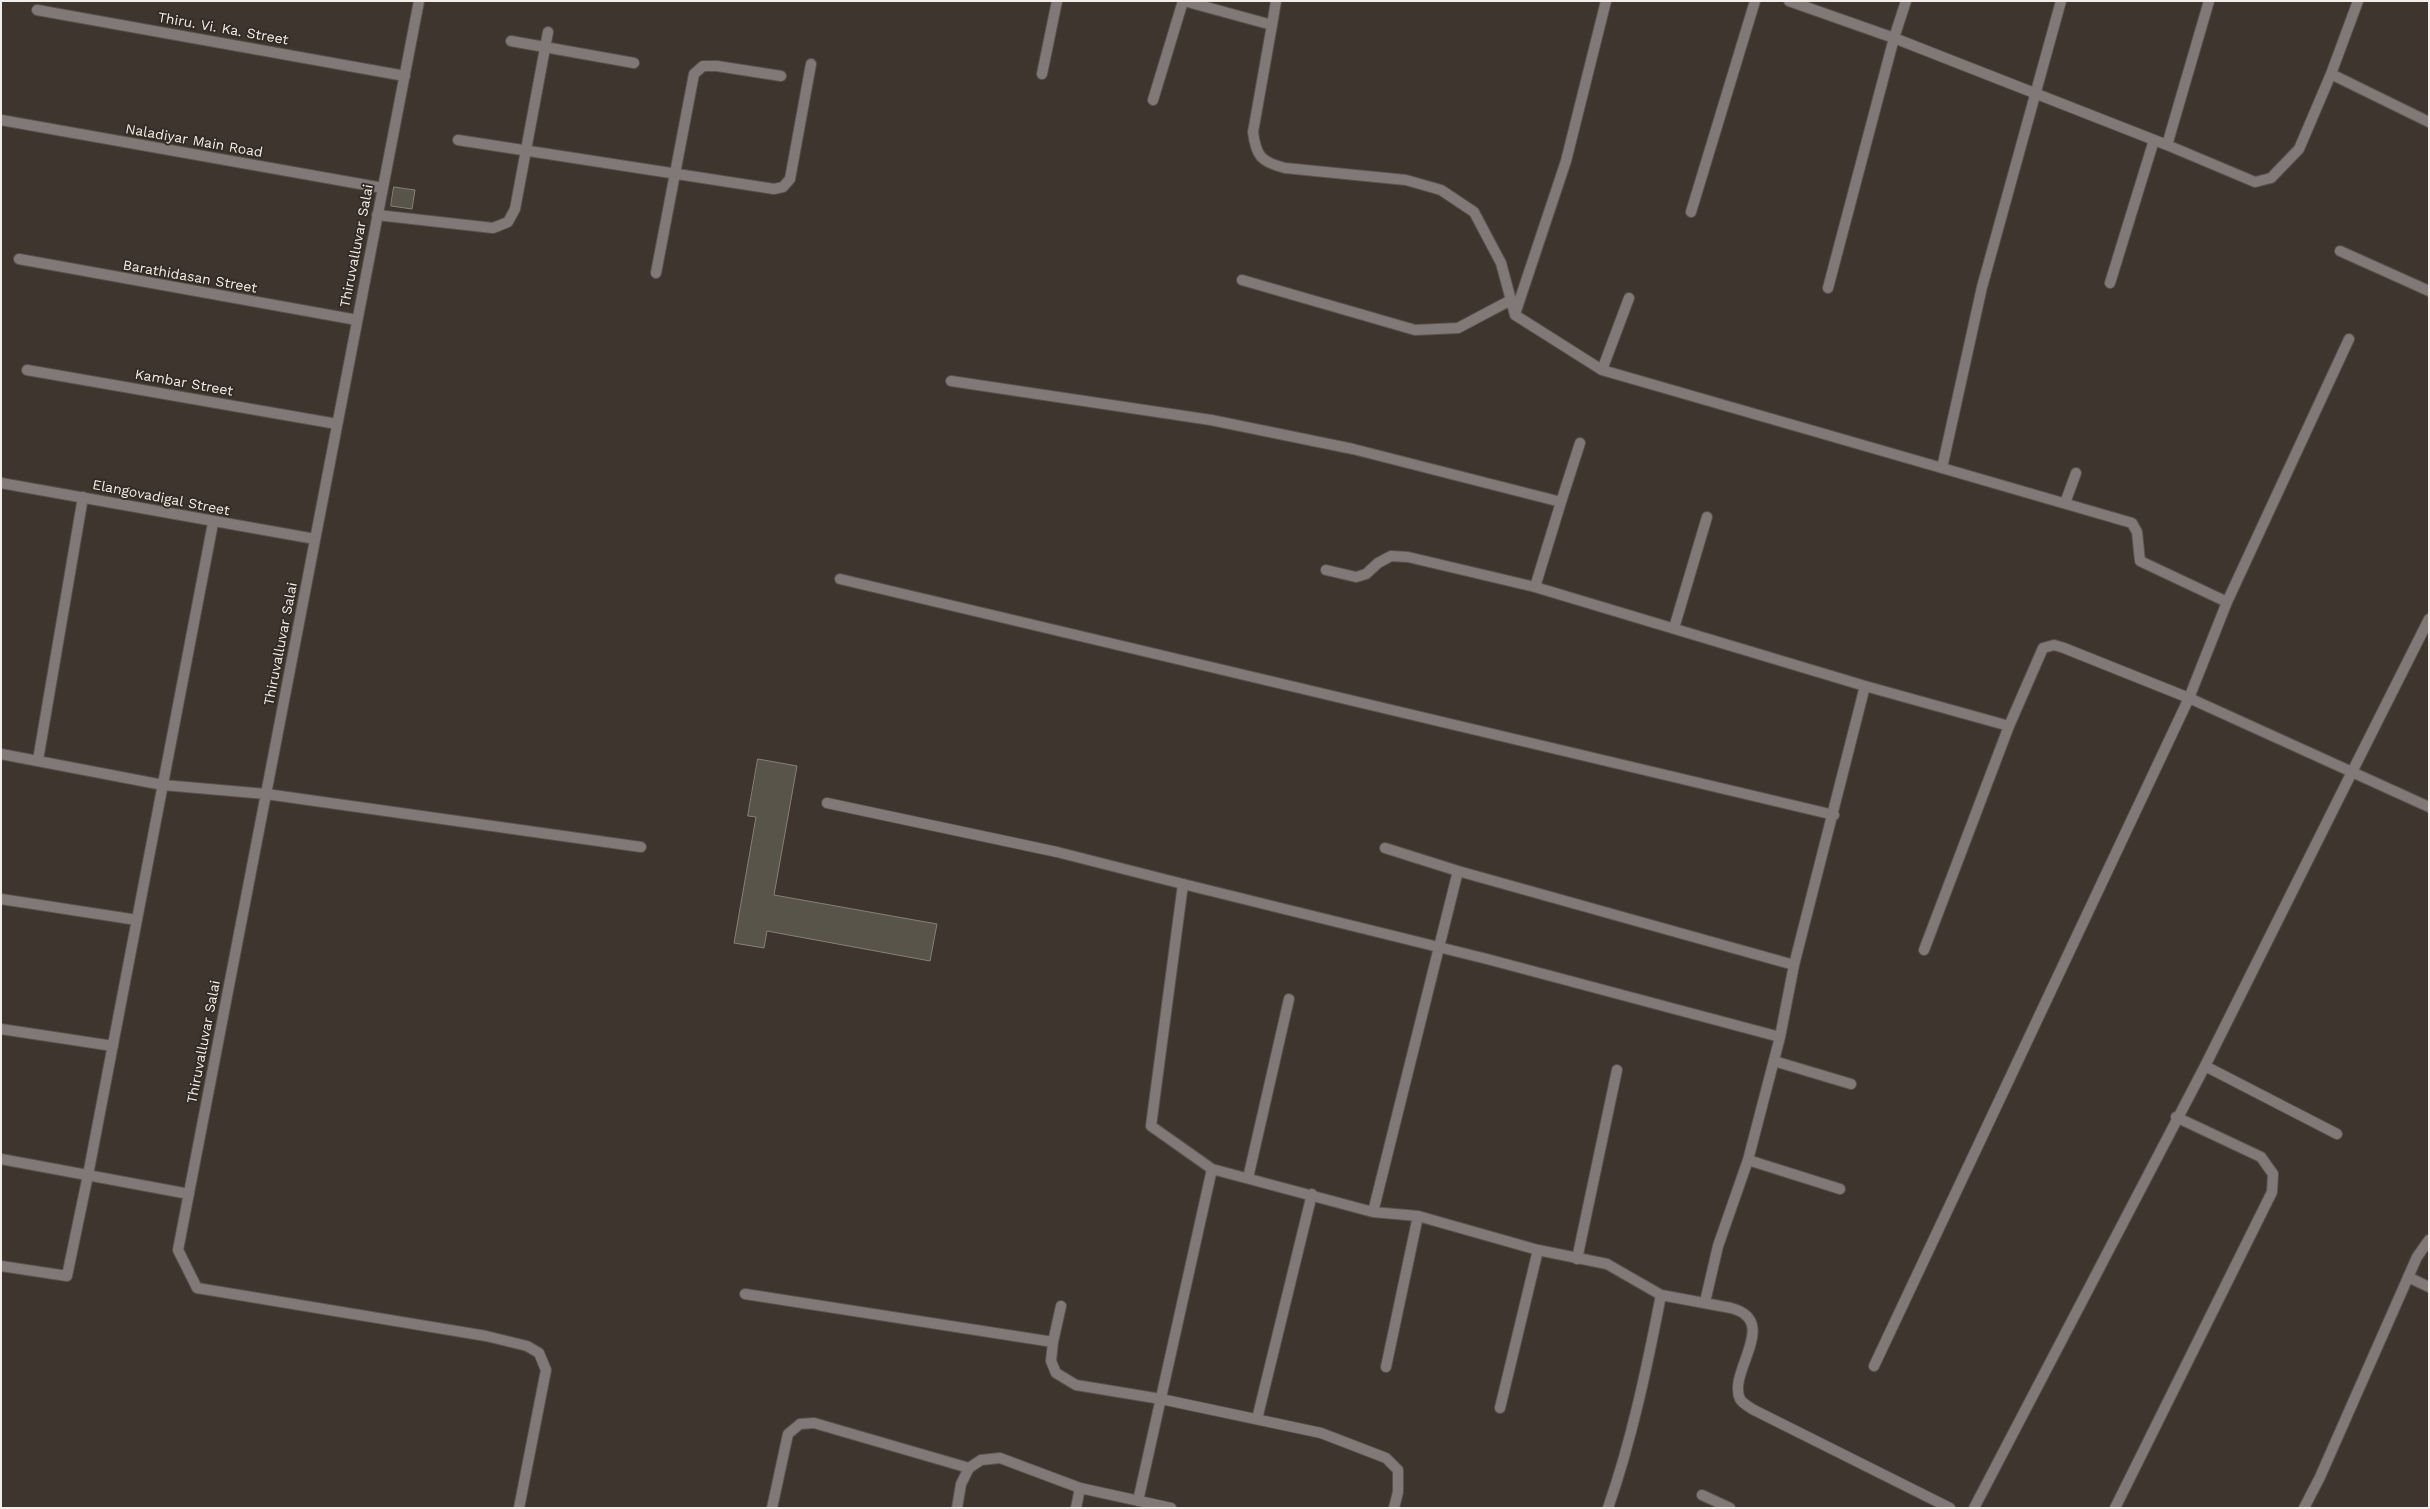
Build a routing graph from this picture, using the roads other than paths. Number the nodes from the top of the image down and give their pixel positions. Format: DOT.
graph roads {
  1 [pos="419,1"];
  2 [pos="1057,1"];
  3 [pos="1183,1"];
  4 [pos="1276,1"];
  5 [pos="1606,1"];
  6 [pos="1755,1"];
  7 [pos="1789,1"];
  8 [pos="1906,1"];
  9 [pos="2061,1"];
  10 [pos="2209,1"];
  11 [pos="2358,1"];
  12 [pos="38,10"];
  13 [pos="1272,25"];
  14 [pos="548,32"];
  15 [pos="1894,38"];
  16 [pos="511,42"];
  17 [pos="545,47"];
  18 [pos="634,63"];
  19 [pos="811,64"];
  20 [pos="1042,74"];
  21 [pos="2332,74"];
  22 [pos="404,76"];
  23 [pos="781,76"];
  24 [pos="2036,93"];
  25 [pos="1153,100"];
  26 [pos="1,120"];
  27 [pos="2429,122"];
  28 [pos="458,140"];
  29 [pos="2154,140"];
  30 [pos="2167,145"];
  31 [pos="526,151"];
  32 [pos="674,174"];
  33 [pos="383,188"];
  34 [pos="1691,212"];
  35 [pos="377,215"];
  36 [pos="2340,251"];
  37 [pos="19,259"];
  38 [pos="656,273"];
  39 [pos="1242,280"];
  40 [pos="2110,283"];
  41 [pos="1828,288"];
  42 [pos="2429,291"];
  43 [pos="1629,298"];
  44 [pos="1511,300"];
  45 [pos="1515,315"];
  46 [pos="357,320"];
  47 [pos="2349,339"];
  48 [pos="27,370"];
  49 [pos="1602,370"];
  50 [pos="951,381"];
  51 [pos="337,424"];
  52 [pos="1580,443"];
  53 [pos="1942,468"];
  54 [pos="2076,473"];
  55 [pos="1,483"];
  56 [pos="83,497"];
  57 [pos="1561,502"];
  58 [pos="2065,503"];
  59 [pos="1707,517"];
  60 [pos="212,523"];
  61 [pos="315,540"];
  62 [pos="1326,570"];
  63 [pos="840,578"];
  64 [pos="1535,587"];
  65 [pos="2227,602"];
  66 [pos="2429,619"];
  67 [pos="1674,628"];
  68 [pos="1865,686"];
  69 [pos="2189,698"];
  70 [pos="2009,726"];
  71 [pos="1,754"];
  72 [pos="38,760"];
  73 [pos="2352,772"];
  74 [pos="163,785"];
  75 [pos="266,794"];
  76 [pos="827,803"];
  77 [pos="2429,808"];
  78 [pos="1834,815"];
  79 [pos="640,847"];
  80 [pos="1385,848"];
  81 [pos="1458,872"];
  82 [pos="1183,884"];
  83 [pos="1,899"];
  84 [pos="137,920"];
  85 [pos="1440,947"];
  86 [pos="1924,950"];
  87 [pos="1794,965"];
  88 [pos="1289,999"];
  89 [pos="1,1029"];
  90 [pos="1780,1037"];
  91 [pos="113,1046"];
  92 [pos="1774,1061"];
  93 [pos="2205,1066"];
  94 [pos="1617,1070"];
  95 [pos="1851,1084"];
  96 [pos="2176,1117"];
  97 [pos="2337,1134"];
  98 [pos="1,1159"];
  99 [pos="1748,1160"];
  100 [pos="1212,1169"];
  101 [pos="88,1175"];
  102 [pos="1248,1178"];
  103 [pos="1840,1189"];
  104 [pos="189,1194"];
  105 [pos="1312,1194"];
  106 [pos="1373,1212"];
  107 [pos="1418,1216"];
  108 [pos="2429,1240"];
  109 [pos="1538,1250"];
  110 [pos="1577,1259"];
  111 [pos="1,1266"];
  112 [pos="2408,1277"];
  113 [pos="2429,1287"];
  114 [pos="745,1294"];
  115 [pos="1661,1295"];
  116 [pos="1705,1302"];
  117 [pos="1062,1306"];
  118 [pos="1053,1342"];
  119 [pos="1874,1366"];
  120 [pos="1386,1367"];
  121 [pos="1161,1399"];
  122 [pos="1500,1408"];
  123 [pos="1258,1419"];
  124 [pos="969,1468"];
  125 [pos="1080,1488"];
  126 [pos="1702,1495"];
  127 [pos="1138,1500"];
  128 [pos="519,1508"];
  129 [pos="772,1508"];
  130 [pos="957,1508"];
  131 [pos="1076,1508"];
  132 [pos="1171,1508"];
  133 [pos="1394,1508"];
  134 [pos="1608,1508"];
  135 [pos="1730,1508"];
  136 [pos="1950,1508"];
  137 [pos="1974,1508"];
  138 [pos="2115,1508"];
  139 [pos="2304,1508"];
  1 -- 22 [label="street, Thiruvalluvar Salai"];
  2 -- 20 [label="street"];
  3 -- 13 [label="street"];
  3 -- 25 [label="street"];
  4 -- 13 [label="street"];
  5 -- 45 [label="street"];
  6 -- 34 [label="street"];
  7 -- 15 [label="street"];
  8 -- 15 [label="street"];
  9 -- 24 [label="street"];
  10 -- 30 [label="street"];
  11 -- 21 [label="street"];
  12 -- 22 [label="street, Thiru. Vi. Ka. Street"];
  13 -- 44 [label="street"];
  14 -- 17 [label="street"];
  15 -- 24 [label="street"];
  15 -- 41 [label="street"];
  16 -- 17 [label="street"];
  17 -- 18 [label="street"];
  17 -- 31 [label="street"];
  19 -- 32 [label="street"];
  21 -- 27 [label="street"];
  21 -- 30 [label="street"];
  22 -- 33 [label="street, Thiruvalluvar Salai"];
  23 -- 32 [label="street"];
  24 -- 29 [label="street"];
  24 -- 53 [label="street"];
  26 -- 33 [label="street, Naladiyar Main Road"];
  28 -- 31 [label="street"];
  29 -- 30 [label="street"];
  29 -- 40 [label="street"];
  31 -- 32 [label="street"];
  31 -- 35 [label="street"];
  32 -- 38 [label="street"];
  33 -- 35 [label="street, Thiruvalluvar Salai"];
  35 -- 46 [label="street, Thiruvalluvar Salai"];
  36 -- 42 [label="street"];
  37 -- 46 [label="street, Barathidasan Street"];
  39 -- 44 [label="street"];
  43 -- 49 [label="street"];
  44 -- 45 [label="street"];
  45 -- 49 [label="street"];
  46 -- 51 [label="street, Thiruvalluvar Salai"];
  47 -- 65 [label="street"];
  48 -- 51 [label="street, Kambar Street"];
  49 -- 53 [label="street"];
  50 -- 57 [label="street"];
  51 -- 61 [label="street, Thiruvalluvar Salai"];
  52 -- 57 [label="street"];
  53 -- 58 [label="street"];
  54 -- 58 [label="street"];
  55 -- 56 [label="street, Elangovadigal Street"];
  56 -- 60 [label="street, Elangovadigal Street"];
  56 -- 72 [label="street"];
  57 -- 64 [label="street"];
  58 -- 65 [label="street"];
  59 -- 67 [label="street"];
  60 -- 61 [label="street, Elangovadigal Street"];
  60 -- 74 [label="street"];
  61 -- 75 [label="street, Thiruvalluvar Salai"];
  62 -- 64 [label="street"];
  63 -- 78 [label="street"];
  64 -- 67 [label="street"];
  65 -- 69 [label="street"];
  66 -- 73 [label="street"];
  67 -- 68 [label="street"];
  68 -- 70 [label="street"];
  68 -- 78 [label="street"];
  69 -- 70 [label="street"];
  69 -- 73 [label="street"];
  69 -- 119 [label="street"];
  70 -- 86 [label="street"];
  71 -- 72 [label="street"];
  72 -- 74 [label="street"];
  73 -- 77 [label="street"];
  73 -- 93 [label="street"];
  74 -- 75 [label="street"];
  74 -- 84 [label="street"];
  75 -- 79 [label="street"];
  75 -- 104 [label="street, Thiruvalluvar Salai"];
  76 -- 82 [label="street"];
  78 -- 87 [label="street"];
  80 -- 81 [label="street"];
  81 -- 85 [label="street"];
  81 -- 87 [label="street"];
  82 -- 85 [label="street"];
  82 -- 100 [label="street"];
  83 -- 84 [label="street"];
  84 -- 91 [label="street"];
  85 -- 90 [label="street"];
  85 -- 106 [label="street"];
  87 -- 90 [label="street"];
  88 -- 102 [label="street"];
  89 -- 91 [label="street"];
  90 -- 92 [label="street"];
  91 -- 101 [label="street"];
  92 -- 95 [label="street"];
  92 -- 99 [label="street"];
  93 -- 96 [label="street"];
  93 -- 97 [label="street"];
  94 -- 110 [label="street"];
  96 -- 137 [label="street"];
  96 -- 138 [label="street"];
  98 -- 101 [label="street"];
  99 -- 103 [label="street"];
  99 -- 116 [label="street"];
  100 -- 102 [label="street"];
  100 -- 121 [label="street"];
  101 -- 104 [label="street"];
  101 -- 111 [label="street"];
  102 -- 105 [label="street"];
  104 -- 128 [label="street, Thiruvalluvar Salai"];
  105 -- 106 [label="street"];
  105 -- 123 [label="street"];
  106 -- 107 [label="street"];
  107 -- 109 [label="street"];
  107 -- 120 [label="street"];
  108 -- 112 [label="street"];
  109 -- 110 [label="street"];
  109 -- 122 [label="street"];
  110 -- 115 [label="street"];
  112 -- 113 [label="street"];
  112 -- 139 [label="street"];
  114 -- 118 [label="street"];
  115 -- 116 [label="street"];
  115 -- 134 [label="street"];
  116 -- 136 [label="street"];
  117 -- 118 [label="street"];
  118 -- 121 [label="street"];
  121 -- 123 [label="street"];
  121 -- 127 [label="street"];
  123 -- 133 [label="street"];
  124 -- 125 [label="street"];
  124 -- 129 [label="street"];
  124 -- 130 [label="street"];
  125 -- 127 [label="street"];
  125 -- 131 [label="street"];
  126 -- 135 [label="street"];
  127 -- 132 [label="street"];
}
